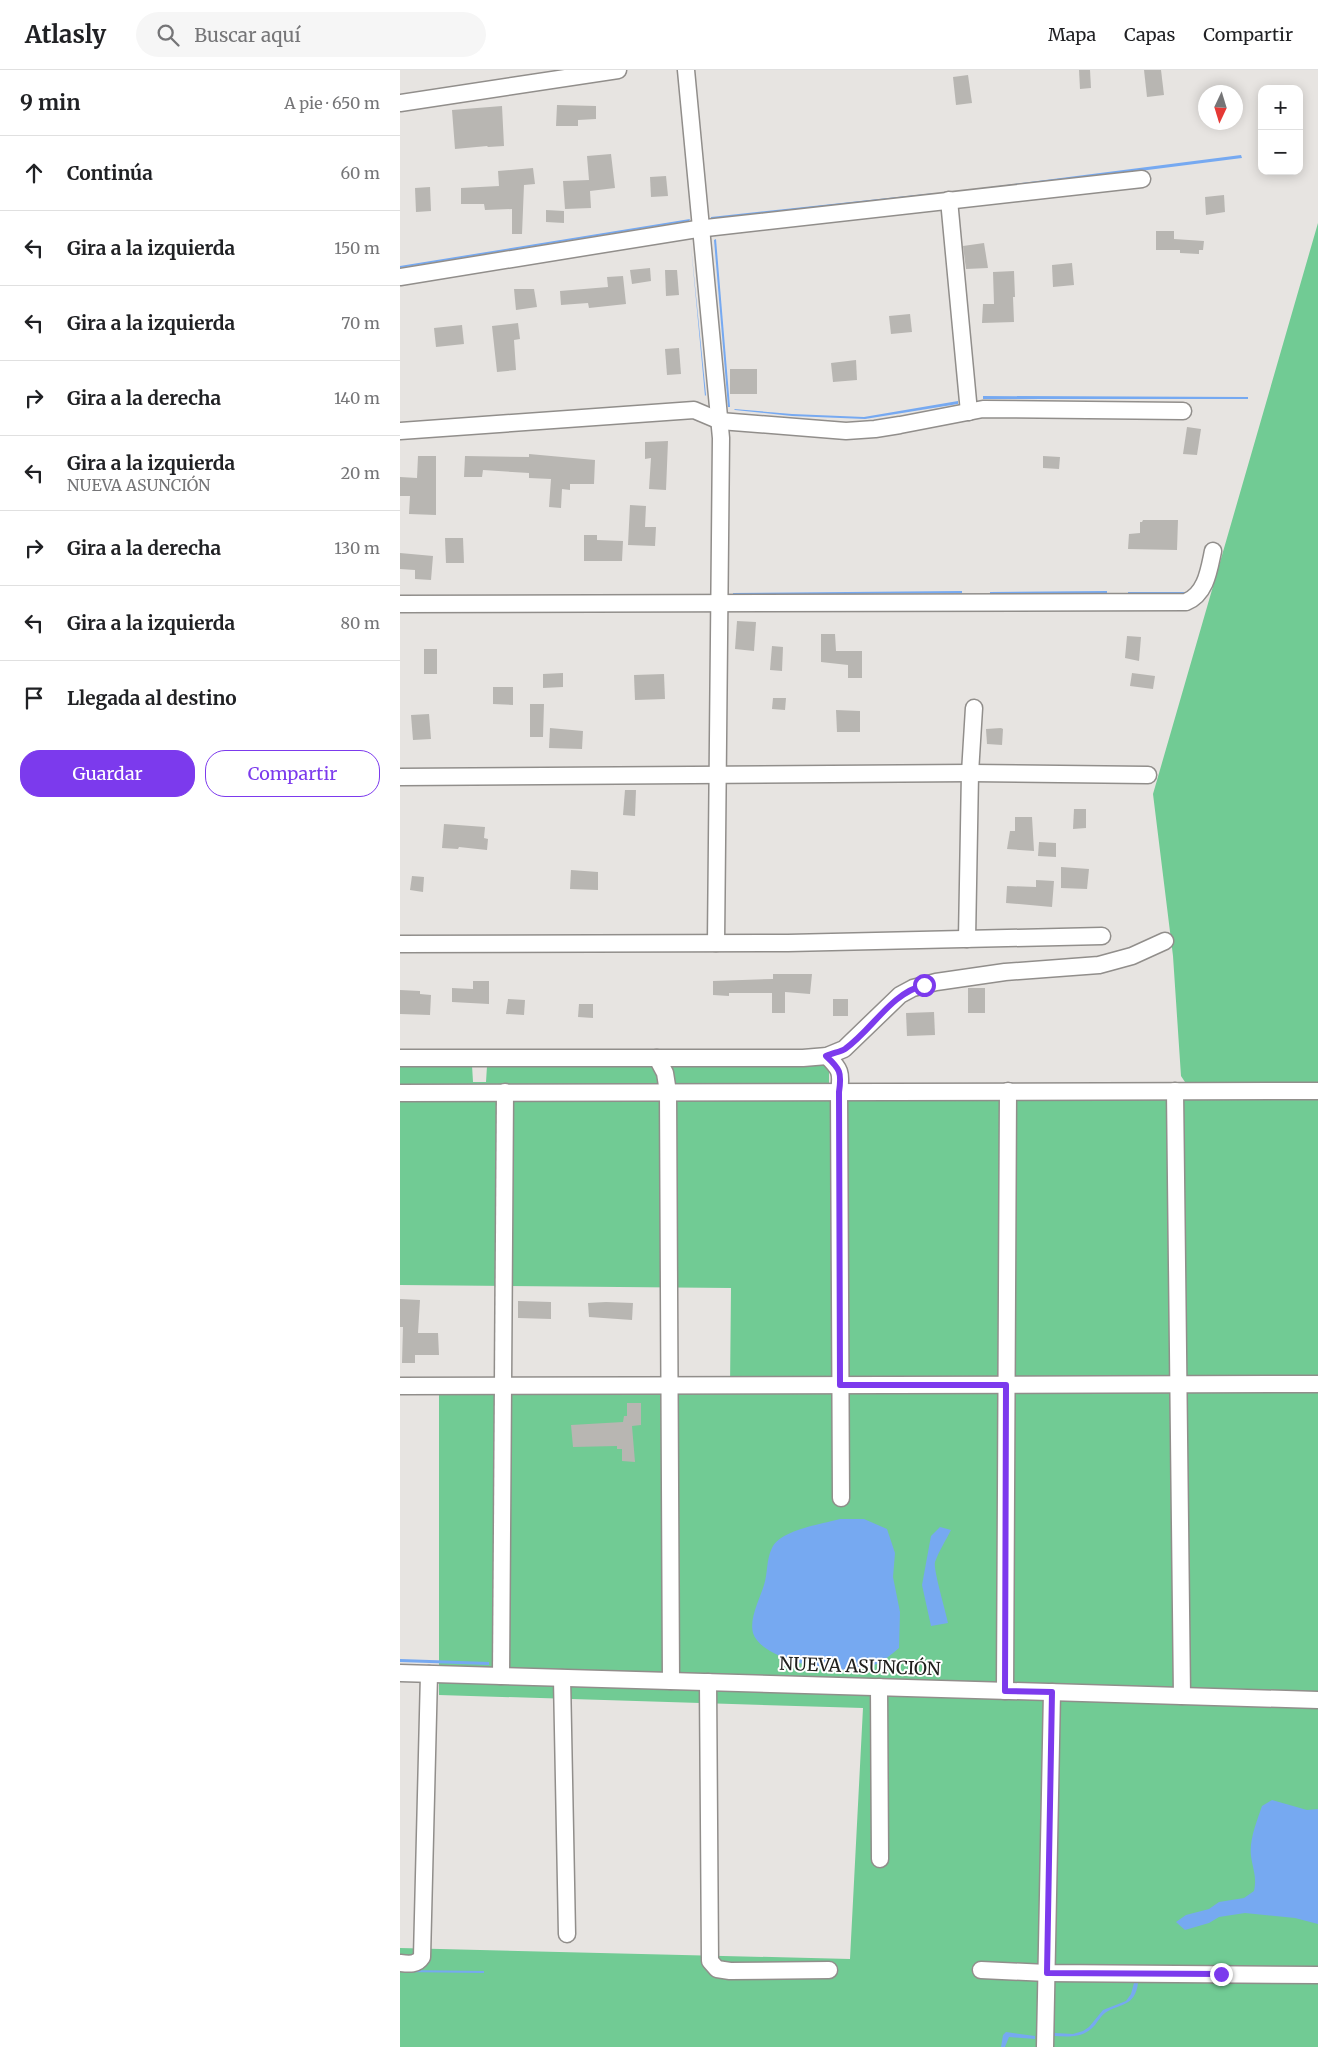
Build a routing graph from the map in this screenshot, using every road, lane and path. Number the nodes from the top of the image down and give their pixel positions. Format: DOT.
graph roads {
  1 [pos="618,70"];
  2 [pos="686,70"];
  3 [pos="400,103"];
  4 [pos="1142,179"];
  5 [pos="948,200"];
  6 [pos="702,229"];
  7 [pos="400,277"];
  8 [pos="1182,411"];
  9 [pos="969,412"];
  10 [pos="720,421"];
  11 [pos="400,431"];
  12 [pos="1213,551"];
  13 [pos="400,604"];
  14 [pos="719,604"];
  15 [pos="974,708"];
  16 [pos="970,773"];
  17 [pos="1148,774"];
  18 [pos="718,776"];
  19 [pos="400,777"];
  20 [pos="1102,936"];
  21 [pos="967,939"];
  22 [pos="1165,941"];
  23 [pos="716,943"];
  24 [pos="400,944"];
  25 [pos="826,1056"];
  26 [pos="400,1058"];
  27 [pos="657,1058"];
  28 [pos="1008,1091"];
  29 [pos="1175,1091"];
  30 [pos="1318,1091"];
  31 [pos="505,1092"];
  32 [pos="668,1092"];
  33 [pos="839,1092"];
  34 [pos="400,1093"];
  35 [pos="1178,1384"];
  36 [pos="1318,1384"];
  37 [pos="670,1385"];
  38 [pos="840,1385"];
  39 [pos="1006,1385"];
  40 [pos="400,1386"];
  41 [pos="503,1386"];
  42 [pos="841,1498"];
  43 [pos="400,1673"];
  44 [pos="429,1674"];
  45 [pos="501,1676"];
  46 [pos="562,1678"];
  47 [pos="671,1681"];
  48 [pos="708,1682"];
  49 [pos="879,1687"];
  50 [pos="1005,1691"];
  51 [pos="1052,1692"];
  52 [pos="1182,1696"];
  53 [pos="1318,1700"];
  54 [pos="880,1859"];
  55 [pos="567,1934"];
  56 [pos="400,1964"];
  57 [pos="829,1970"];
  58 [pos="981,1970"];
  59 [pos="1047,1973"];
  60 [pos="1318,1975"];
  61 [pos="1045,2047"];
  1 -- 3 [label="street"];
  2 -- 6 [label="street"];
  4 -- 5 [label="street"];
  5 -- 6 [label="street"];
  5 -- 9 [label="street"];
  6 -- 7 [label="street"];
  6 -- 10 [label="street"];
  8 -- 9 [label="street"];
  9 -- 10 [label="street"];
  10 -- 11 [label="street"];
  10 -- 14 [label="street"];
  12 -- 14 [label="street"];
  13 -- 14 [label="street"];
  14 -- 18 [label="street"];
  15 -- 16 [label="street"];
  16 -- 17 [label="street"];
  16 -- 18 [label="street"];
  16 -- 21 [label="street"];
  18 -- 19 [label="street"];
  18 -- 23 [label="street"];
  20 -- 21 [label="street"];
  21 -- 23 [label="street"];
  22 -- 25 [label="street"];
  23 -- 24 [label="street"];
  25 -- 27 [label="street"];
  25 -- 33 [label="street"];
  26 -- 27 [label="street"];
  27 -- 32 [label="street"];
  28 -- 29 [label="street"];
  28 -- 33 [label="street"];
  28 -- 39 [label="street"];
  29 -- 30 [label="street"];
  29 -- 35 [label="street"];
  31 -- 32 [label="street"];
  31 -- 34 [label="street"];
  31 -- 41 [label="street"];
  32 -- 33 [label="street"];
  32 -- 37 [label="street"];
  33 -- 38 [label="street"];
  35 -- 36 [label="street"];
  35 -- 39 [label="street"];
  35 -- 52 [label="street"];
  37 -- 38 [label="street"];
  37 -- 41 [label="street"];
  37 -- 47 [label="street"];
  38 -- 39 [label="street"];
  38 -- 42 [label="street"];
  39 -- 50 [label="street"];
  40 -- 41 [label="street"];
  41 -- 45 [label="street"];
  43 -- 44 [label="street, NUEVA ASUNCIÓN"];
  44 -- 45 [label="street, NUEVA ASUNCIÓN"];
  44 -- 56 [label="street"];
  45 -- 46 [label="street, NUEVA ASUNCIÓN"];
  46 -- 47 [label="street, NUEVA ASUNCIÓN"];
  46 -- 55 [label="street"];
  47 -- 48 [label="street, NUEVA ASUNCIÓN"];
  48 -- 49 [label="street, NUEVA ASUNCIÓN"];
  48 -- 57 [label="street"];
  49 -- 50 [label="street, NUEVA ASUNCIÓN"];
  49 -- 54 [label="street"];
  50 -- 51 [label="street, NUEVA ASUNCIÓN"];
  51 -- 52 [label="street, NUEVA ASUNCIÓN"];
  51 -- 59 [label="street"];
  52 -- 53 [label="street, NUEVA ASUNCIÓN"];
  58 -- 59 [label="street"];
  59 -- 60 [label="street"];
  59 -- 61 [label="street"];
}
